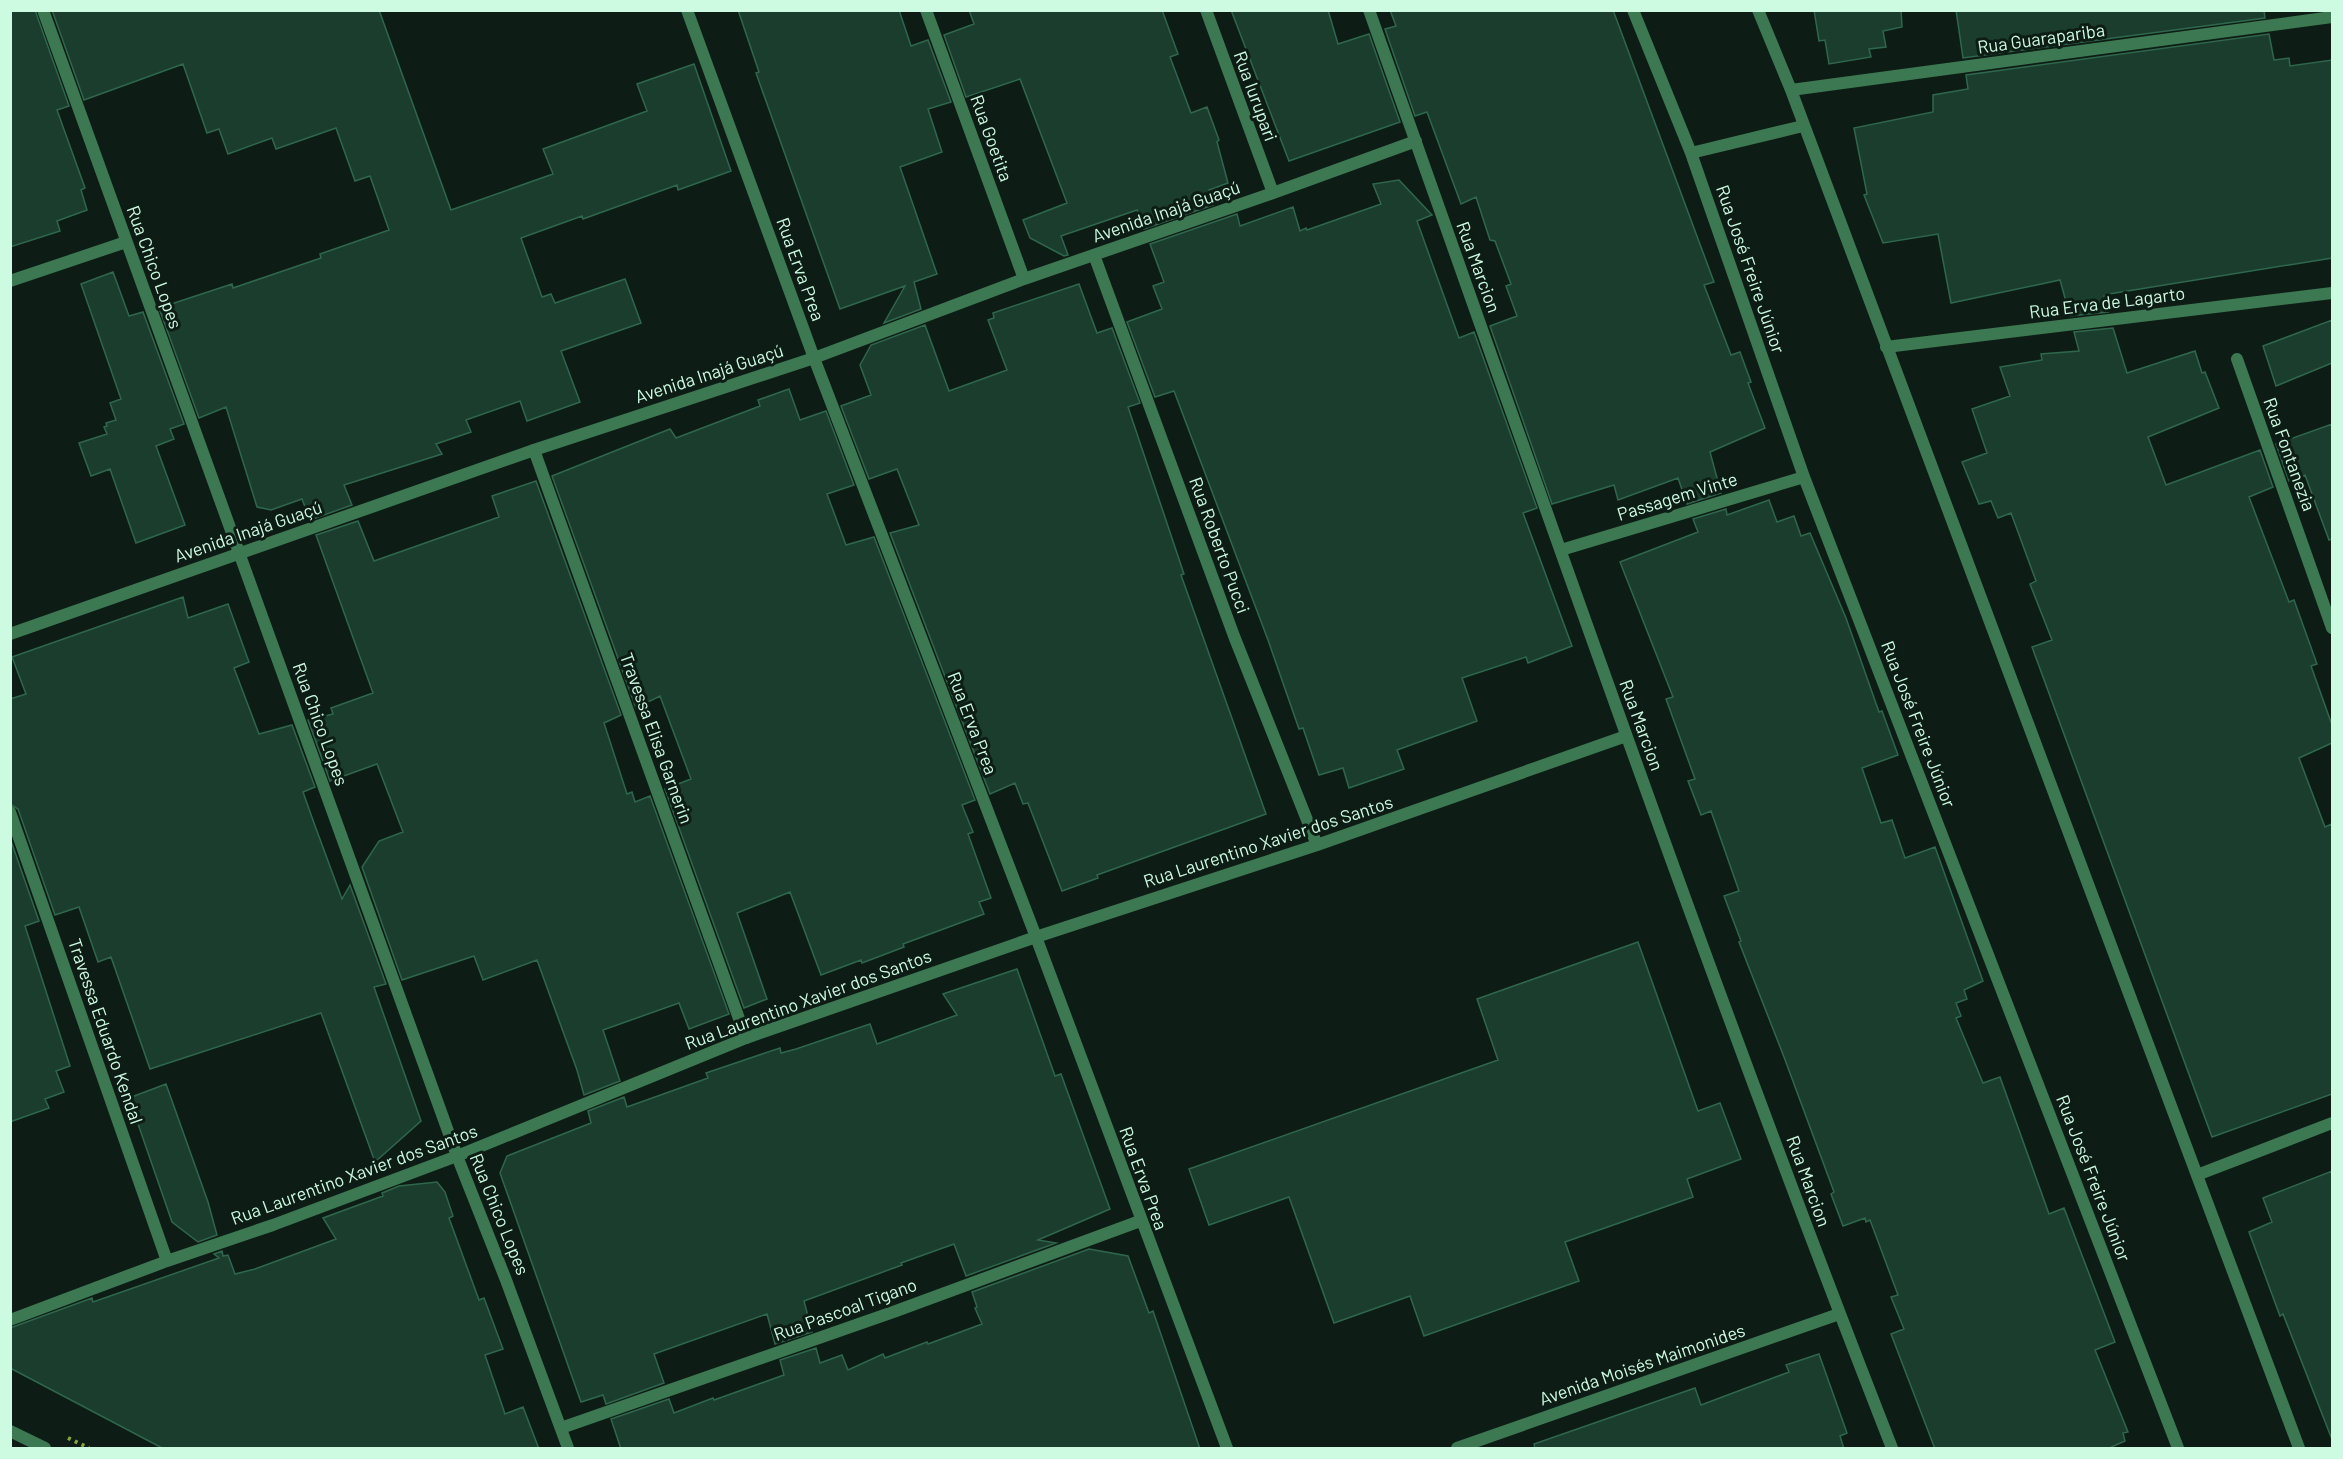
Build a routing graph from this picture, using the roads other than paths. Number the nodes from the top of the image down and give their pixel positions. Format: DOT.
graph roads {
  1 [pos="43,10"];
  2 [pos="687,10"];
  3 [pos="926,10"];
  4 [pos="1206,10"];
  5 [pos="1369,10"];
  6 [pos="1634,10"];
  7 [pos="1758,10"];
  8 [pos="2332,17"];
  9 [pos="1791,90"];
  10 [pos="1803,126"];
  11 [pos="1416,141"];
  12 [pos="1691,153"];
  13 [pos="1273,193"];
  14 [pos="126,242"];
  15 [pos="1094,255"];
  16 [pos="1024,279"];
  17 [pos="10,281"];
  18 [pos="2332,293"];
  19 [pos="1886,347"];
  20 [pos="814,358"];
  21 [pos="2237,359"];
  22 [pos="534,450"];
  23 [pos="1804,477"];
  24 [pos="1560,549"];
  25 [pos="240,552"];
  26 [pos="2332,628"];
  27 [pos="10,634"];
  28 [pos="1626,736"];
  29 [pos="10,812"];
  30 [pos="1317,845"];
  31 [pos="1036,937"];
  32 [pos="746,1038"];
  33 [pos="2332,1123"];
  34 [pos="457,1156"];
  35 [pos="2197,1175"];
  36 [pos="1140,1221"];
  37 [pos="167,1261"];
  38 [pos="1839,1314"];
  39 [pos="10,1320"];
  40 [pos="561,1428"];
  41 [pos="10,1431"];
  42 [pos="45,1449"];
  43 [pos="568,1449"];
  44 [pos="1227,1449"];
  45 [pos="1456,1449"];
  46 [pos="1892,1449"];
  47 [pos="2178,1449"];
  48 [pos="2299,1449"];
  1 -- 14 [label="street, Rua Chico Lopes"];
  2 -- 20 [label="street, Rua Erva Prea"];
  3 -- 16 [label="street, Rua Goetita"];
  4 -- 13 [label="street, Rua Iurupari"];
  5 -- 11 [label="street, Rua Marcion"];
  6 -- 12 [label="street, Rua José Freire Júnior"];
  7 -- 9 [label="street"];
  8 -- 9 [label="street, Rua Guarapariba"];
  9 -- 10 [label="street"];
  10 -- 12 [label="street"];
  10 -- 19 [label="street"];
  11 -- 13 [label="street, Avenida Inajá Guaçú"];
  11 -- 24 [label="street, Rua Marcion"];
  12 -- 23 [label="street, Rua José Freire Júnior"];
  13 -- 15 [label="street, Avenida Inajá Guaçú"];
  14 -- 17 [label="street"];
  14 -- 25 [label="street, Rua Chico Lopes"];
  15 -- 16 [label="street, Avenida Inajá Guaçú"];
  15 -- 30 [label="street, Rua Roberto Pucci"];
  16 -- 20 [label="street, Avenida Inajá Guaçú"];
  18 -- 19 [label="street, Rua Erva de Lagarto"];
  19 -- 35 [label="street"];
  20 -- 22 [label="street, Avenida Inajá Guaçú"];
  20 -- 31 [label="street, Rua Erva Prea"];
  21 -- 26 [label="street, Rua Fontanezia"];
  22 -- 25 [label="street, Avenida Inajá Guaçú"];
  22 -- 32 [label="street, Travessa Elisa Garnerin"];
  23 -- 24 [label="street, Passagem Vinte"];
  23 -- 47 [label="street, Rua José Freire Júnior"];
  24 -- 28 [label="street, Rua Marcion"];
  25 -- 27 [label="street, Avenida Inajá Guaçú"];
  25 -- 34 [label="street, Rua Chico Lopes"];
  28 -- 30 [label="street, Rua Laurentino Xavier dos Santos"];
  28 -- 38 [label="street, Rua Marcion"];
  29 -- 37 [label="street, Travessa Eduardo Kendal"];
  30 -- 31 [label="street, Rua Laurentino Xavier dos Santos"];
  31 -- 32 [label="street, Rua Laurentino Xavier dos Santos"];
  31 -- 36 [label="street, Rua Erva Prea"];
  32 -- 34 [label="street, Rua Laurentino Xavier dos Santos"];
  33 -- 35 [label="street"];
  34 -- 37 [label="street, Rua Laurentino Xavier dos Santos"];
  34 -- 40 [label="street, Rua Chico Lopes"];
  35 -- 48 [label="street"];
  36 -- 40 [label="street, Rua Pascoal Tigano"];
  36 -- 44 [label="street, Rua Erva Prea"];
  37 -- 39 [label="street, Rua Laurentino Xavier dos Santos"];
  38 -- 45 [label="street, Avenida Moisés Maimonides"];
  38 -- 46 [label="street, Rua Marcion"];
  40 -- 43 [label="street, Rua Chico Lopes"];
  41 -- 42 [label="street"];
}
